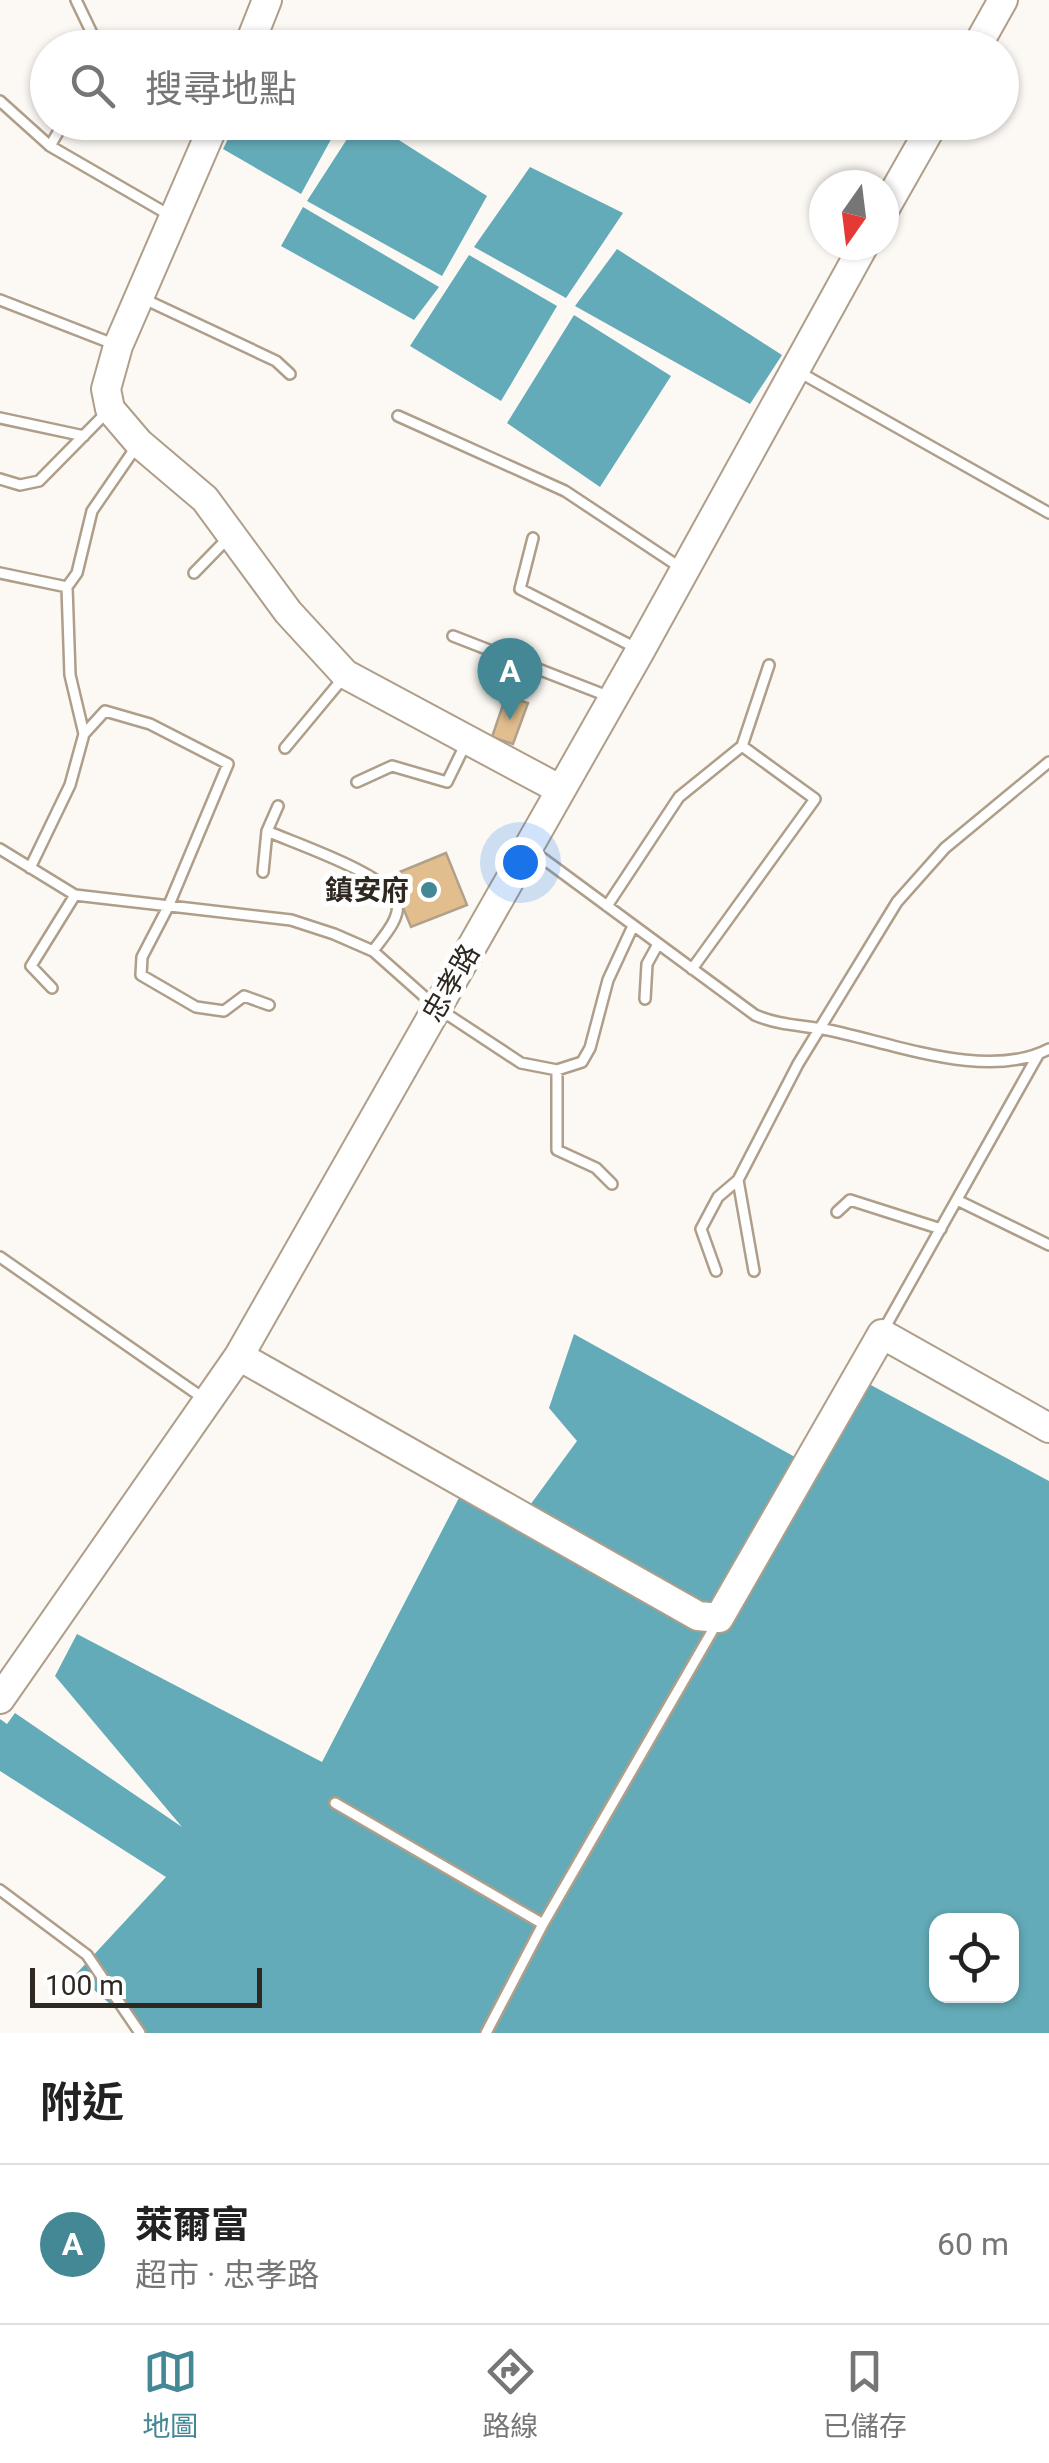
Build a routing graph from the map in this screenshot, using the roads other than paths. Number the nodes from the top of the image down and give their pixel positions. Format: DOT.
graph roads {
  1 [pos="76,0"];
  2 [pos="268,0"];
  3 [pos="1003,0"];
  4 [pos="90,30"];
  5 [pos="256,30"];
  6 [pos="986,30"];
  7 [pos="0,101"];
  8 [pos="30,128"];
  9 [pos="43,140"];
  10 [pos="54,140"];
  11 [pos="207,140"];
  12 [pos="924,140"];
  13 [pos="50,146"];
  14 [pos="899,184"];
  15 [pos="174,218"];
  16 [pos="856,260"];
  17 [pos="141,297"];
  18 [pos="0,300"];
  19 [pos="118,346"];
  20 [pos="794,369"];
  21 [pos="290,374"];
  22 [pos="110,410"];
  23 [pos="398,416"];
  24 [pos="0,418"];
  25 [pos="84,436"];
  26 [pos="139,443"];
  27 [pos="0,479"];
  28 [pos="1049,513"];
  29 [pos="232,535"];
  30 [pos="532,538"];
  31 [pos="683,570"];
  32 [pos="0,573"];
  33 [pos="194,573"];
  34 [pos="67,586"];
  35 [pos="453,636"];
  36 [pos="640,651"];
  37 [pos="769,665"];
  38 [pos="346,674"];
  39 [pos="613,698"];
  40 [pos="84,734"];
  41 [pos="467,740"];
  42 [pos="742,746"];
  43 [pos="286,748"];
  44 [pos="1049,762"];
  45 [pos="357,782"];
  46 [pos="561,790"];
  47 [pos="278,806"];
  48 [pos="267,831"];
  49 [pos="528,847"];
  50 [pos="0,850"];
  51 [pos="30,868"];
  52 [pos="263,872"];
  53 [pos="76,895"];
  54 [pos="606,906"];
  55 [pos="168,908"];
  56 [pos="633,926"];
  57 [pos="658,944"];
  58 [pos="372,951"];
  59 [pos="692,969"];
  60 [pos="52,988"];
  61 [pos="644,999"];
  62 [pos="269,1005"];
  63 [pos="436,1007"];
  64 [pos="821,1029"];
  65 [pos="1049,1049"];
  66 [pos="1038,1055"];
  67 [pos="557,1070"];
  68 [pos="738,1180"];
  69 [pos="612,1184"];
  70 [pos="957,1200"];
  71 [pos="838,1212"];
  72 [pos="941,1228"];
  73 [pos="1049,1245"];
  74 [pos="0,1257"];
  75 [pos="716,1271"];
  76 [pos="754,1271"];
  77 [pos="882,1334"];
  78 [pos="239,1356"];
  79 [pos="208,1401"];
  80 [pos="1049,1428"];
  81 [pos="720,1618"];
  82 [pos="0,1699"];
  83 [pos="335,1803"];
  84 [pos="0,1890"];
  85 [pos="544,1924"];
  86 [pos="140,2033"];
  87 [pos="486,2033"];
  1 -- 4 [label="lane"];
  2 -- 5 [label="street"];
  3 -- 6 [label="street"];
  7 -- 8 [label="lane"];
  9 -- 13 [label="lane"];
  10 -- 13 [label="lane"];
  11 -- 15 [label="street"];
  12 -- 14 [label="street"];
  13 -- 15 [label="lane"];
  15 -- 17 [label="street"];
  16 -- 20 [label="street, 忠孝路"];
  17 -- 19 [label="street"];
  17 -- 21 [label="lane"];
  18 -- 19 [label="lane"];
  19 -- 22 [label="street"];
  20 -- 28 [label="lane"];
  20 -- 31 [label="street, 忠孝路"];
  22 -- 25 [label="lane"];
  22 -- 26 [label="street"];
  23 -- 31 [label="lane"];
  24 -- 25 [label="lane"];
  25 -- 27 [label="lane"];
  26 -- 29 [label="street"];
  26 -- 34 [label="lane"];
  29 -- 33 [label="lane"];
  29 -- 38 [label="street"];
  30 -- 36 [label="lane"];
  31 -- 36 [label="street, 忠孝路"];
  32 -- 34 [label="lane"];
  34 -- 40 [label="lane"];
  35 -- 39 [label="lane"];
  36 -- 39 [label="street, 忠孝路"];
  37 -- 42 [label="lane"];
  38 -- 41 [label="street"];
  38 -- 43 [label="lane"];
  39 -- 46 [label="street, 忠孝路"];
  40 -- 51 [label="lane"];
  40 -- 55 [label="lane"];
  41 -- 45 [label="lane"];
  41 -- 46 [label="street"];
  42 -- 54 [label="lane"];
  42 -- 59 [label="lane"];
  44 -- 64 [label="lane"];
  46 -- 49 [label="street, 忠孝路"];
  47 -- 48 [label="lane"];
  48 -- 52 [label="lane"];
  48 -- 58 [label="lane"];
  49 -- 54 [label="lane"];
  49 -- 63 [label="street, 忠孝路"];
  50 -- 51 [label="lane"];
  51 -- 53 [label="lane"];
  53 -- 55 [label="lane"];
  53 -- 60 [label="lane"];
  54 -- 56 [label="lane"];
  55 -- 58 [label="lane"];
  55 -- 62 [label="lane"];
  56 -- 57 [label="lane"];
  56 -- 67 [label="lane"];
  57 -- 59 [label="lane"];
  57 -- 61 [label="lane"];
  58 -- 63 [label="lane"];
  59 -- 64 [label="lane"];
  63 -- 67 [label="lane"];
  63 -- 78 [label="street, 忠孝路"];
  64 -- 66 [label="lane"];
  64 -- 68 [label="lane"];
  65 -- 66 [label="lane"];
  66 -- 70 [label="lane"];
  67 -- 69 [label="lane"];
  68 -- 75 [label="lane"];
  68 -- 76 [label="lane"];
  70 -- 72 [label="lane"];
  70 -- 73 [label="lane"];
  71 -- 72 [label="lane"];
  72 -- 77 [label="lane"];
  74 -- 79 [label="lane"];
  77 -- 80 [label="street"];
  77 -- 81 [label="street"];
  78 -- 79 [label="street, 忠孝路"];
  78 -- 81 [label="street"];
  79 -- 82 [label="street, 忠孝路"];
  81 -- 85 [label="lane"];
  83 -- 85 [label="lane"];
  84 -- 86 [label="lane"];
  85 -- 87 [label="lane"];
}
